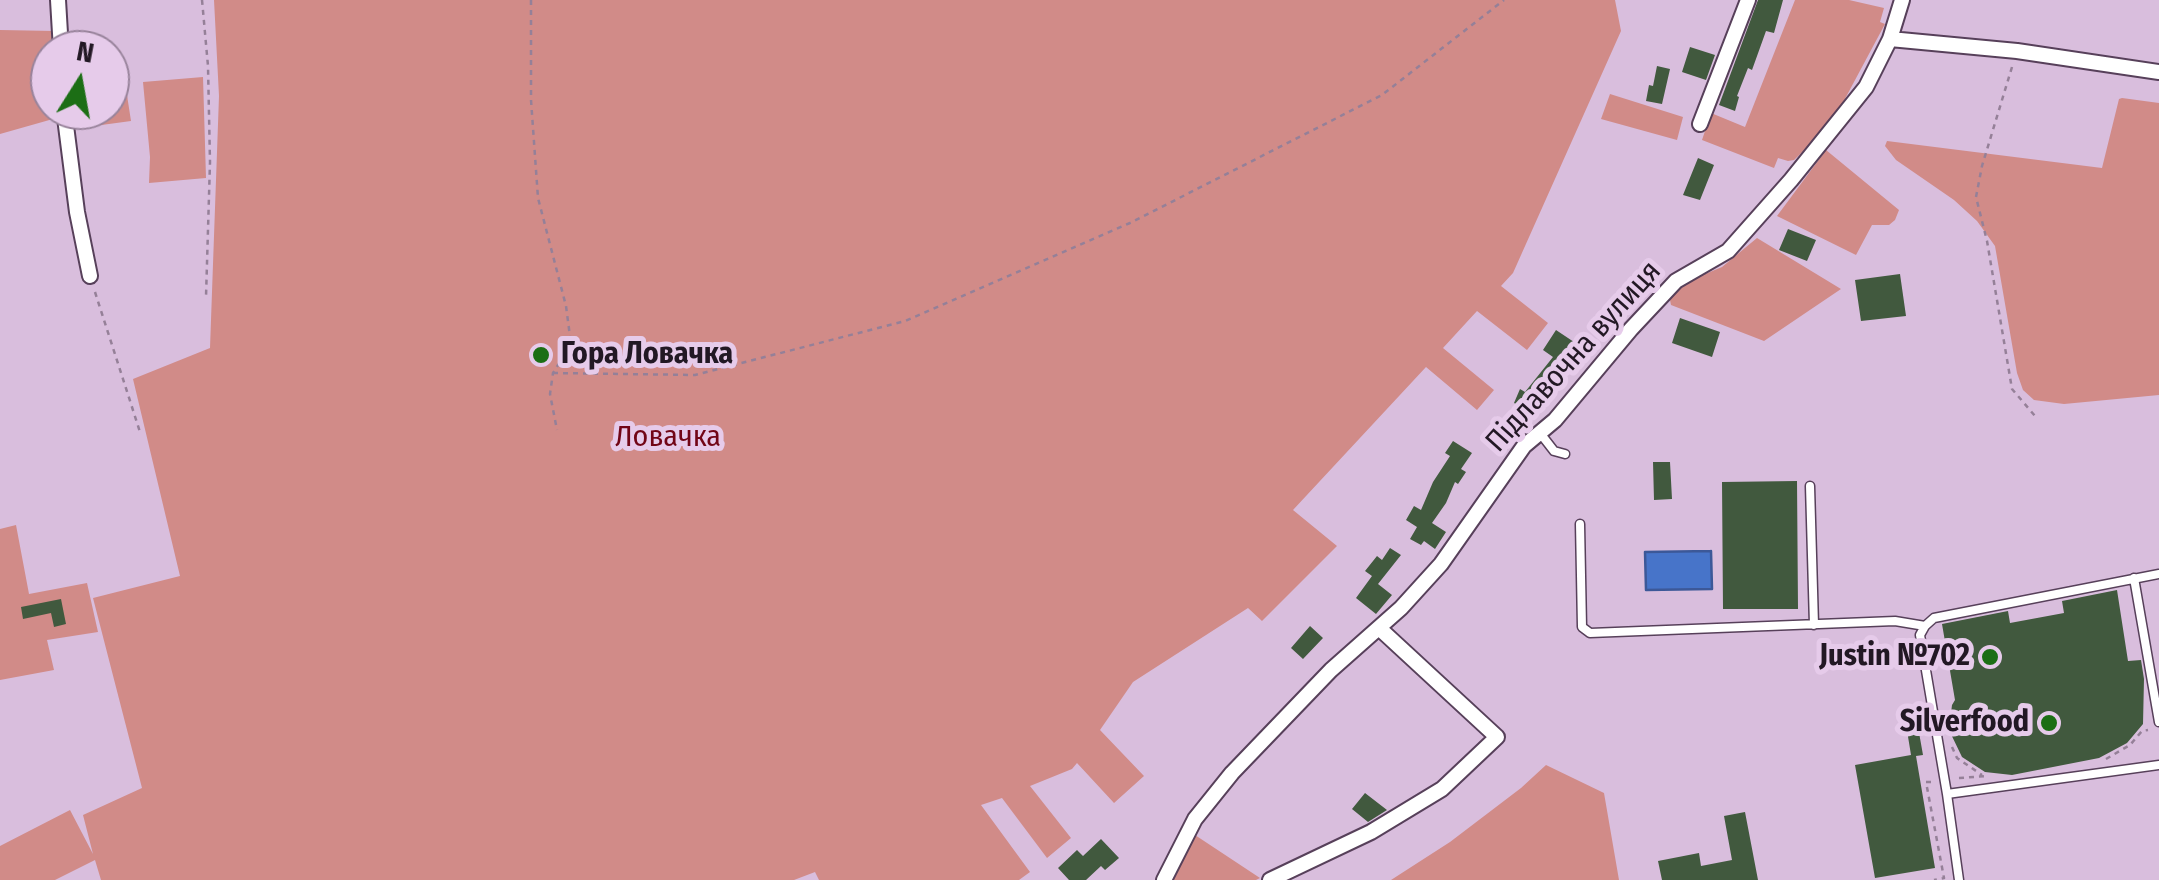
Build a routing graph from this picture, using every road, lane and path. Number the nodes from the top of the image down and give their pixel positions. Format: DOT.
graph roads {
  1 [pos="58,0"];
  2 [pos="202,0"];
  3 [pos="531,0"];
  4 [pos="1504,0"];
  5 [pos="1748,0"];
  6 [pos="1902,0"];
  7 [pos="60,30"];
  8 [pos="1890,39"];
  9 [pos="2017,51"];
  10 [pos="2159,72"];
  11 [pos="1700,124"];
  12 [pos="67,130"];
  13 [pos="90,276"];
  14 [pos="206,297"];
  15 [pos="553,373"];
  16 [pos="2034,416"];
  17 [pos="557,430"];
  18 [pos="140,432"];
  19 [pos="1540,434"];
  20 [pos="1565,454"];
  21 [pos="1810,486"];
  22 [pos="1580,524"];
  23 [pos="2159,574"];
  24 [pos="2134,578"];
  25 [pos="1814,624"];
  26 [pos="1925,626"];
  27 [pos="1379,628"];
  28 [pos="2159,722"];
  29 [pos="1949,742"];
  30 [pos="2159,765"];
  31 [pos="1982,775"];
  32 [pos="1948,794"];
  33 [pos="1164,880"];
  34 [pos="1270,880"];
  35 [pos="1958,880"];
  1 -- 7 [label="street"];
  2 -- 14 [label="path"];
  3 -- 15 [label="path"];
  4 -- 15 [label="path"];
  5 -- 11 [label="street"];
  6 -- 8 [label="street, Підлавочна вулиця"];
  8 -- 9 [label="street"];
  8 -- 19 [label="street, Підлавочна вулиця"];
  9 -- 10 [label="street"];
  9 -- 16 [label="path"];
  12 -- 13 [label="street"];
  13 -- 18 [label="path"];
  15 -- 17 [label="path"];
  19 -- 20 [label="lane"];
  19 -- 27 [label="street, Підлавочна вулиця"];
  21 -- 25 [label="lane"];
  22 -- 25 [label="lane"];
  23 -- 24 [label="lane"];
  24 -- 26 [label="lane"];
  24 -- 28 [label="lane"];
  25 -- 26 [label="lane"];
  26 -- 32 [label="lane"];
  27 -- 33 [label="street, Підлавочна вулиця"];
  27 -- 34 [label="street"];
  29 -- 31 [label="path"];
  30 -- 32 [label="lane"];
  32 -- 35 [label="lane"];
}
